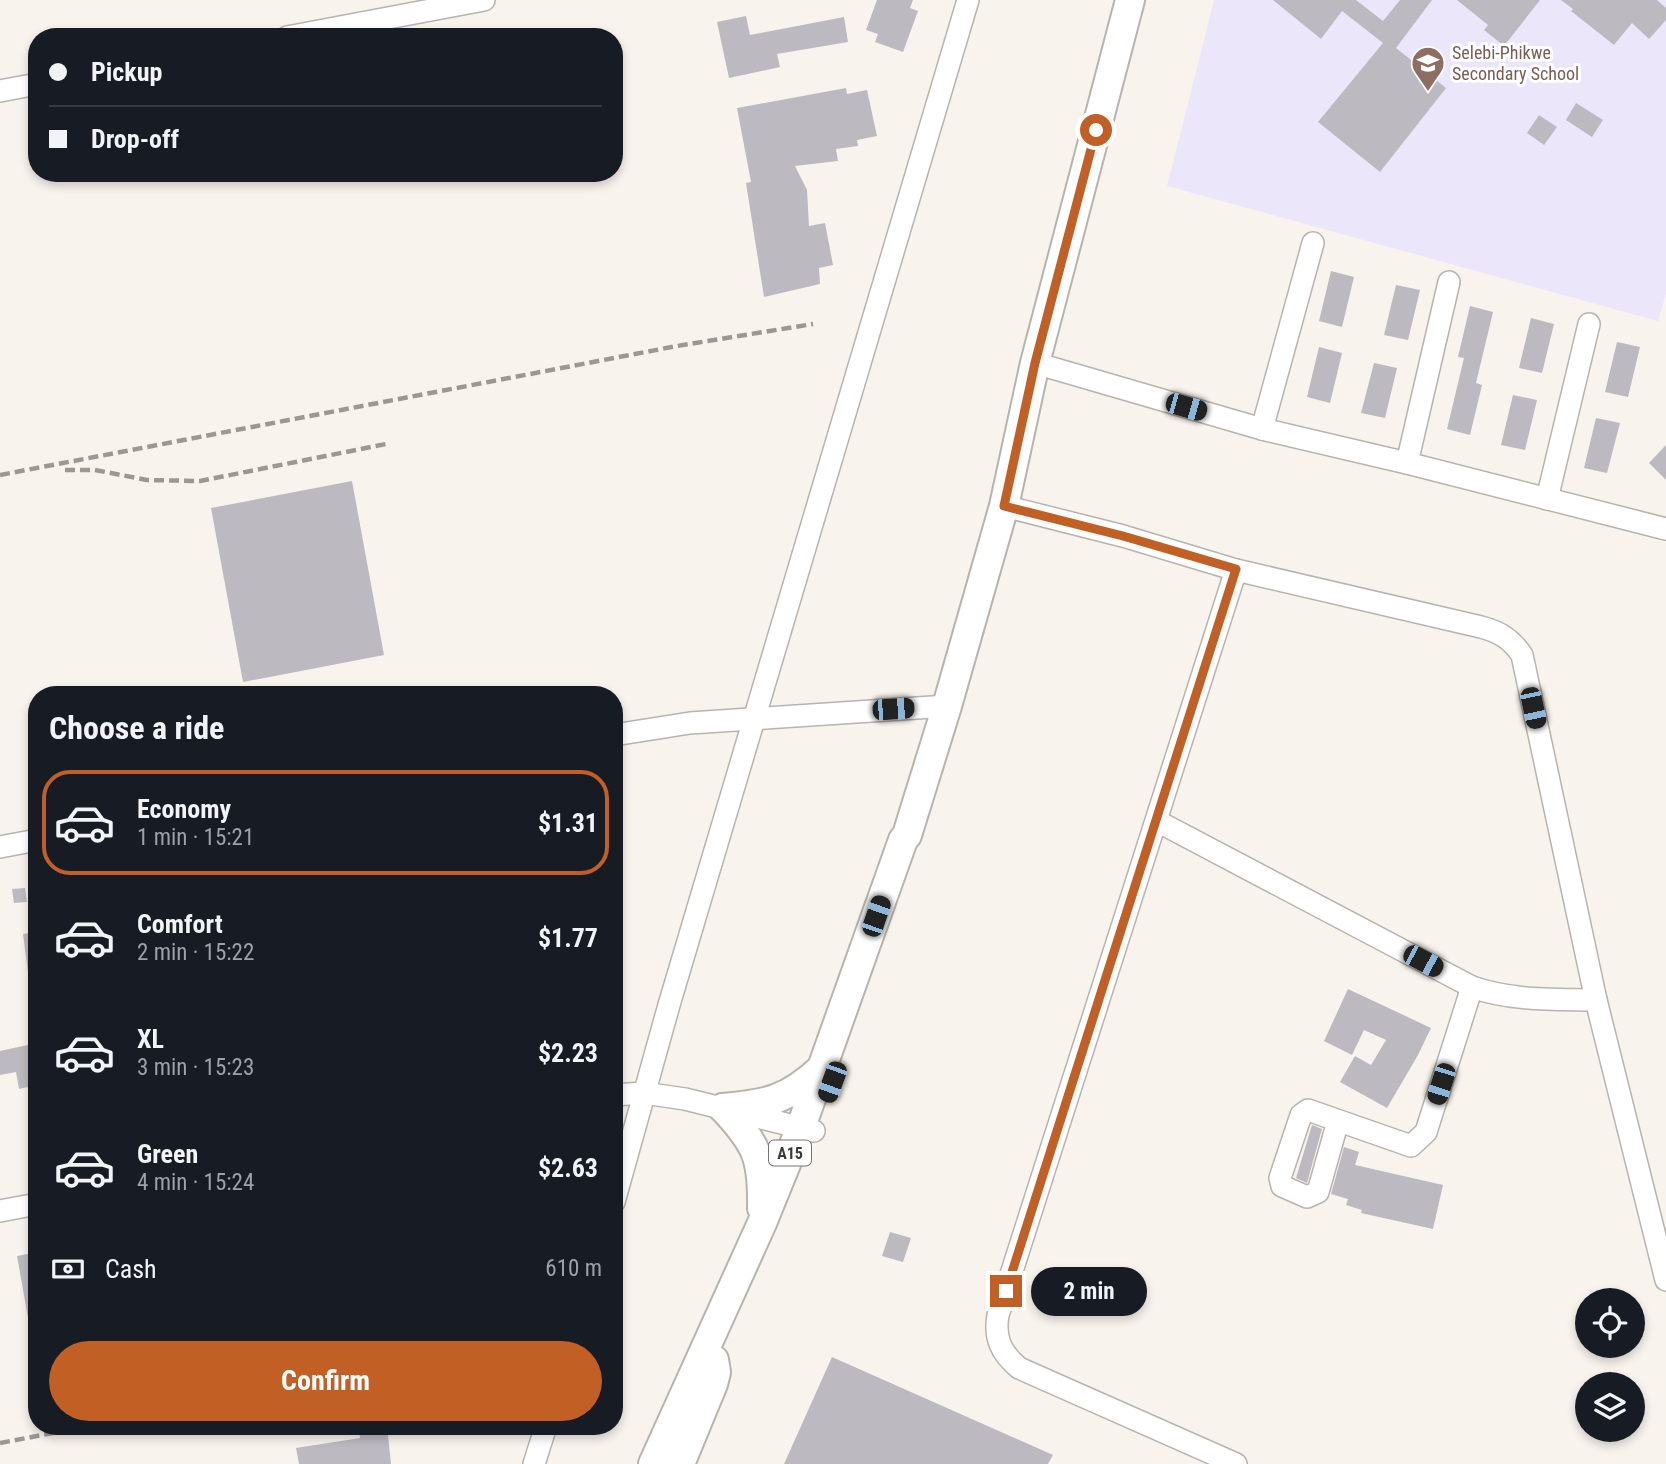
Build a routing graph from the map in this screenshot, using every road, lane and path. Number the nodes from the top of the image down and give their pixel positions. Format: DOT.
graph roads {
  1 [pos="484,0"];
  2 [pos="968,0"];
  3 [pos="1130,0"];
  4 [pos="335,28"];
  5 [pos="28,86"];
  6 [pos="0,91"];
  7 [pos="1313,243"];
  8 [pos="1449,282"];
  9 [pos="1589,324"];
  10 [pos="1035,363"];
  11 [pos="1262,429"];
  12 [pos="1407,463"];
  13 [pos="1547,499"];
  14 [pos="1004,506"];
  15 [pos="1666,529"];
  16 [pos="1236,569"];
  17 [pos="947,706"];
  18 [pos="756,717"];
  19 [pos="623,734"];
  20 [pos="1157,821"];
  21 [pos="907,835"];
  22 [pos="28,842"];
  23 [pos="0,847"];
  24 [pos="1472,987"];
  25 [pos="1596,1000"];
  26 [pos="822,1069"];
  27 [pos="644,1093"];
  28 [pos="623,1094"];
  29 [pos="723,1108"];
  30 [pos="1338,1121"];
  31 [pos="807,1129"];
  32 [pos="623,1162"];
  33 [pos="28,1206"];
  34 [pos="0,1211"];
  35 [pos="762,1223"];
  36 [pos="1666,1280"];
  37 [pos="714,1360"];
  38 [pos="543,1435"];
  39 [pos="1228,1463"];
  40 [pos="534,1464"];
  41 [pos="653,1464"];
  42 [pos="668,1464"];
  43 [pos="680,1464"];
  1 -- 4 [label="street"];
  2 -- 18 [label="street"];
  3 -- 10 [label="main road, A15"];
  5 -- 6 [label="street"];
  7 -- 11 [label="street"];
  8 -- 12 [label="street"];
  9 -- 13 [label="street"];
  10 -- 11 [label="street"];
  10 -- 14 [label="main road, A15"];
  11 -- 12 [label="street"];
  12 -- 13 [label="street"];
  13 -- 15 [label="street"];
  14 -- 16 [label="street"];
  14 -- 17 [label="main road, A15"];
  16 -- 20 [label="street"];
  16 -- 25 [label="street"];
  17 -- 18 [label="street"];
  17 -- 21 [label="main road, A15"];
  18 -- 19 [label="street"];
  18 -- 27 [label="street"];
  20 -- 24 [label="street"];
  20 -- 39 [label="street"];
  21 -- 26 [label="main road, A15"];
  21 -- 31 [label="main road, A15"];
  22 -- 23 [label="street"];
  24 -- 25 [label="street"];
  24 -- 30 [label="street"];
  25 -- 36 [label="street"];
  26 -- 29 [label="main road"];
  26 -- 31 [label="main road, A15"];
  27 -- 28 [label="street"];
  27 -- 29 [label="street"];
  27 -- 32 [label="street"];
  29 -- 31 [label="street"];
  29 -- 35 [label="main road"];
  31 -- 35 [label="main road, A15"];
  31 -- 37 [label="main road, A15"];
  33 -- 34 [label="street"];
  35 -- 41 [label="main road, A15"];
  37 -- 42 [label="main road, A15"];
  37 -- 43 [label="main road"];
  38 -- 40 [label="street"];
}
